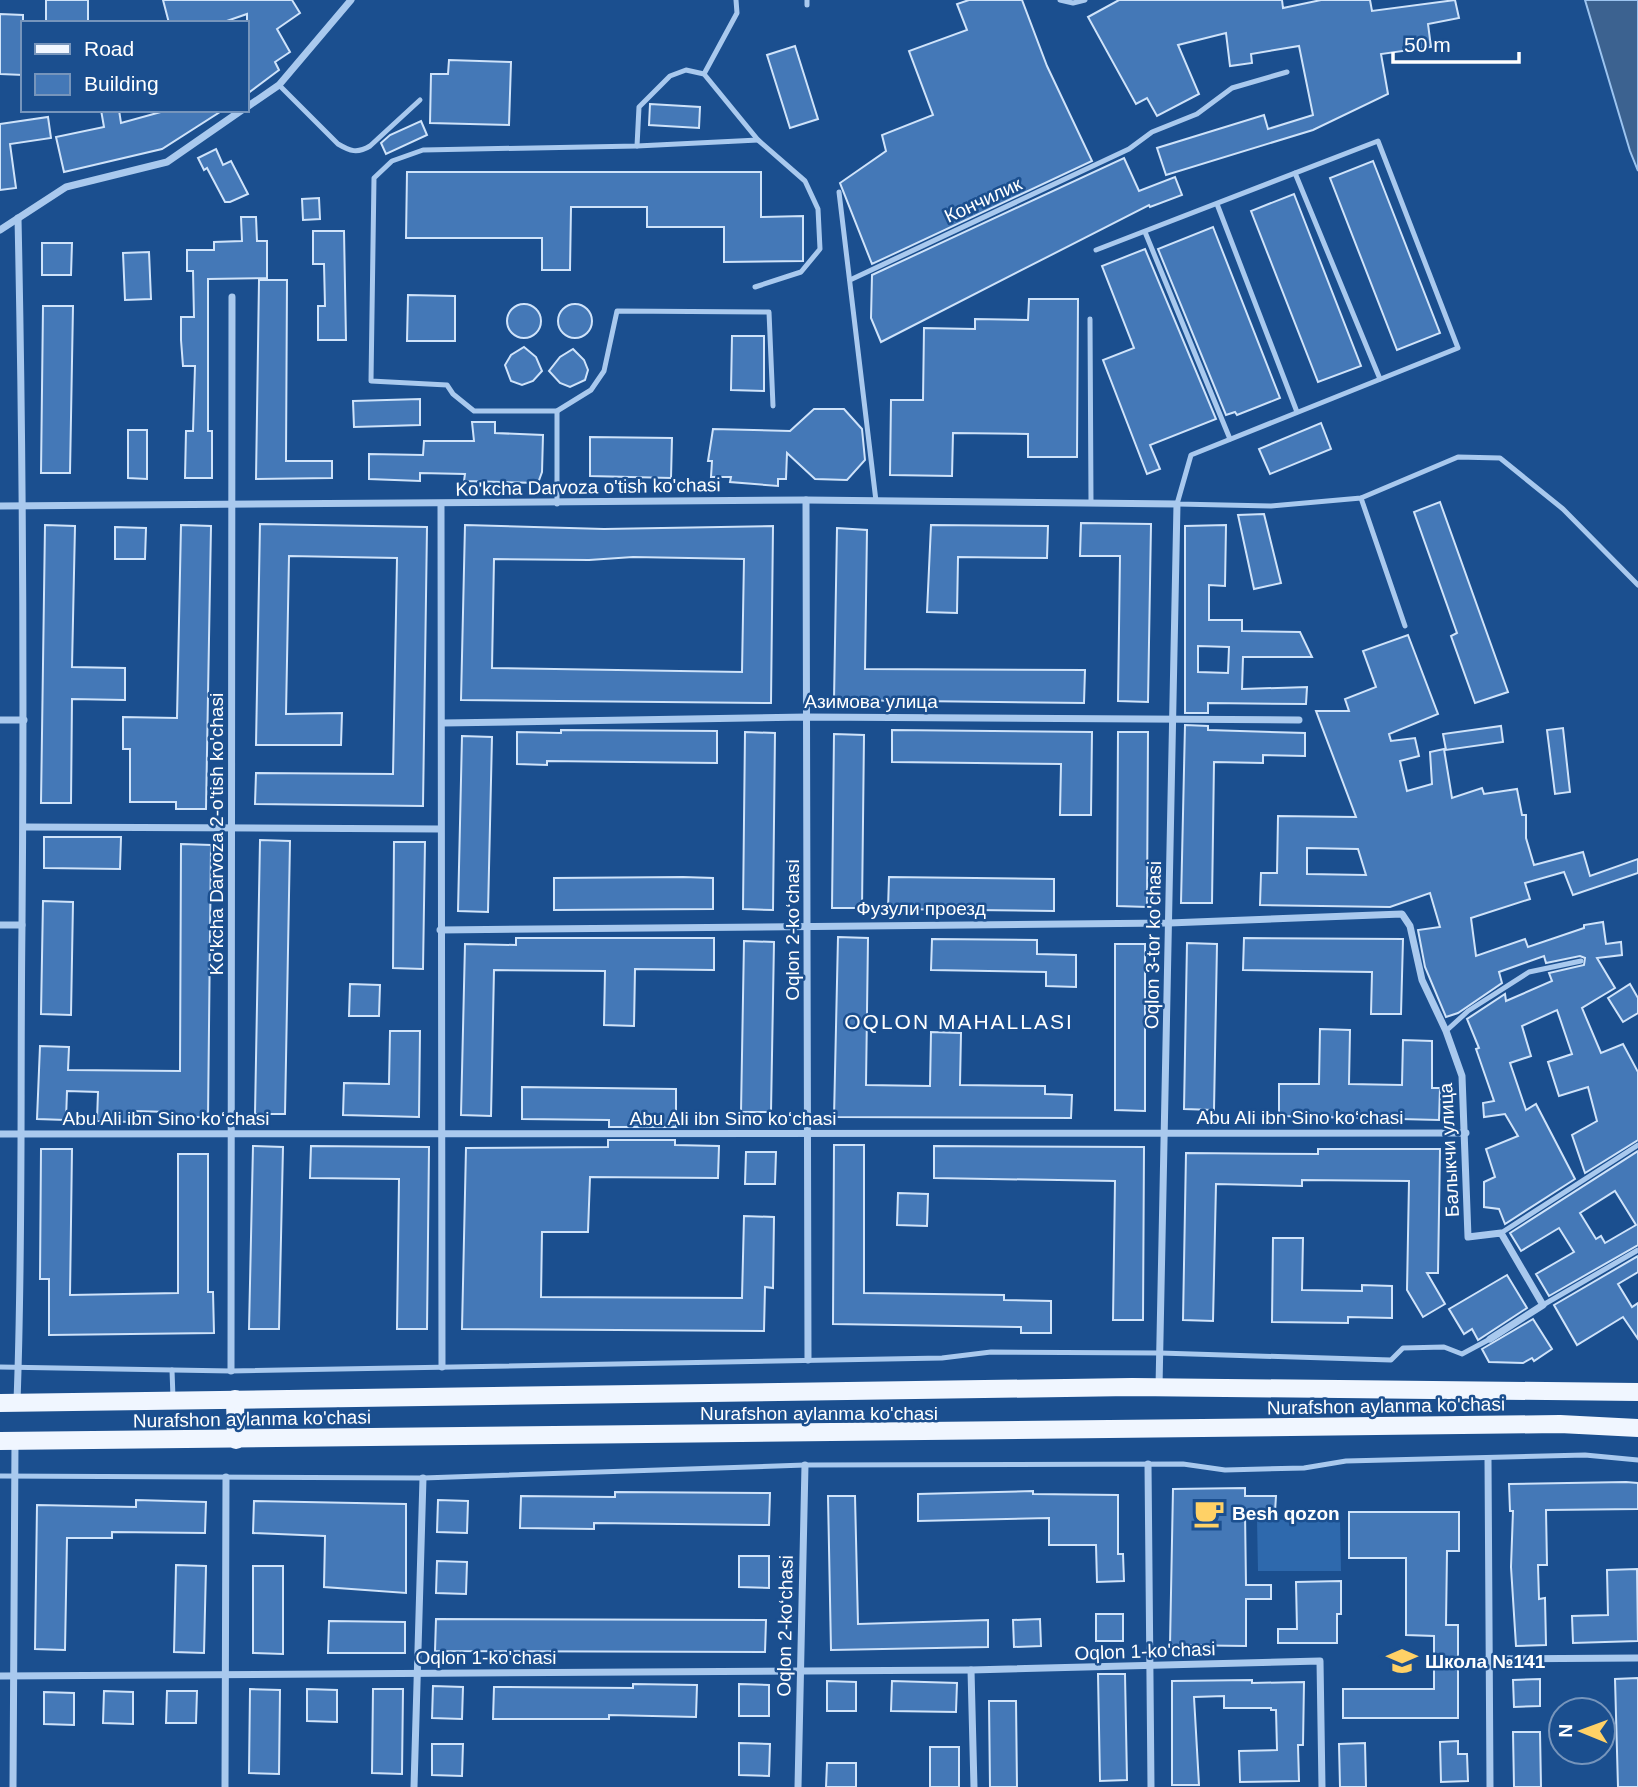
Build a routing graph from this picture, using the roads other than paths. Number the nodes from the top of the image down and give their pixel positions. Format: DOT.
graph roads {
  1 [pos="351,0"];
  2 [pos="736,0"];
  3 [pos="1060,0"];
  4 [pos="1085,0"];
  5 [pos="1287,72"];
  6 [pos="704,74"];
  7 [pos="279,85"];
  8 [pos="420,100"];
  9 [pos="248,106"];
  10 [pos="239,112"];
  11 [pos="758,140"];
  12 [pos="637,146"];
  13 [pos="1295,173"];
  14 [pos="839,192"];
  15 [pos="1217,204"];
  16 [pos="18,218"];
  17 [pos="0,230"];
  18 [pos="1145,232"];
  19 [pos="1096,250"];
  20 [pos="850,280"];
  21 [pos="755,287"];
  22 [pos="232,297"];
  23 [pos="1090,319"];
  24 [pos="1380,379"];
  25 [pos="773,406"];
  26 [pos="557,411"];
  27 [pos="1297,412"];
  28 [pos="1230,439"];
  29 [pos="1361,498"];
  30 [pos="806,500"];
  31 [pos="876,501"];
  32 [pos="1091,503"];
  33 [pos="441,504"];
  34 [pos="557,504"];
  35 [pos="1177,504"];
  36 [pos="0,506"];
  37 [pos="24,506"];
  38 [pos="233,506"];
  39 [pos="1638,585"];
  40 [pos="1405,626"];
  41 [pos="807,717"];
  42 [pos="1173,718"];
  43 [pos="0,720"];
  44 [pos="24,720"];
  45 [pos="1299,720"];
  46 [pos="443,723"];
  47 [pos="24,827"];
  48 [pos="232,828"];
  49 [pos="440,829"];
  50 [pos="1402,914"];
  51 [pos="1169,923"];
  52 [pos="0,925"];
  53 [pos="22,925"];
  54 [pos="807,925"];
  55 [pos="440,930"];
  56 [pos="1581,961"];
  57 [pos="1446,1031"];
  58 [pos="230,1133"];
  59 [pos="808,1133"];
  60 [pos="1164,1133"];
  61 [pos="1466,1133"];
  62 [pos="0,1134"];
  63 [pos="23,1134"];
  64 [pos="440,1135"];
  65 [pos="1638,1145"];
  66 [pos="1501,1233"];
  67 [pos="1638,1250"];
  68 [pos="1543,1305"];
  69 [pos="1490,1339"];
  70 [pos="1160,1353"];
  71 [pos="808,1360"];
  72 [pos="0,1367"];
  73 [pos="18,1367"];
  74 [pos="442,1367"];
  75 [pos="172,1370"];
  76 [pos="231,1371"];
  77 [pos="1159,1387"];
  78 [pos="1638,1392"];
  79 [pos="235,1399"];
  80 [pos="173,1401"];
  81 [pos="8,1403"];
  82 [pos="1638,1427"];
  83 [pos="236,1440"];
  84 [pos="7,1441"];
  85 [pos="1488,1458"];
  86 [pos="1638,1460"];
  87 [pos="1148,1464"];
  88 [pos="805,1465"];
  89 [pos="0,1476"];
  90 [pos="14,1476"];
  91 [pos="226,1477"];
  92 [pos="423,1478"];
  93 [pos="1638,1658"];
  94 [pos="1488,1659"];
  95 [pos="1151,1668"];
  96 [pos="971,1670"];
  97 [pos="799,1672"];
  98 [pos="226,1673"];
  99 [pos="415,1673"];
  100 [pos="0,1676"];
  101 [pos="12,1676"];
  102 [pos="13,1787"];
  103 [pos="225,1787"];
  104 [pos="414,1787"];
  105 [pos="798,1787"];
  106 [pos="974,1787"];
  107 [pos="1151,1787"];
  108 [pos="1322,1787"];
  109 [pos="1490,1787"];
  1 -- 7 [label="street"];
  2 -- 6 [label="lane"];
  3 -- 4 [label="lane"];
  5 -- 20 [label="lane, Кончилик"];
  6 -- 11 [label="lane"];
  6 -- 12 [label="lane"];
  7 -- 8 [label="lane"];
  7 -- 9 [label="street"];
  10 -- 16 [label="street"];
  11 -- 12 [label="lane"];
  11 -- 21 [label="lane"];
  12 -- 26 [label="lane"];
  13 -- 15 [label="lane"];
  13 -- 24 [label="lane"];
  13 -- 24 [label="lane"];
  14 -- 20 [label="lane"];
  15 -- 18 [label="lane"];
  15 -- 27 [label="lane"];
  16 -- 17 [label="street"];
  16 -- 37 [label="street"];
  18 -- 19 [label="lane"];
  18 -- 28 [label="lane"];
  20 -- 31 [label="lane"];
  22 -- 38 [label="street, Ko'kcha Darvoza 2-o'tish ko'chasi"];
  23 -- 32 [label="lane"];
  24 -- 27 [label="lane"];
  25 -- 26 [label="lane"];
  26 -- 34 [label="lane"];
  27 -- 28 [label="lane"];
  28 -- 35 [label="lane"];
  29 -- 35 [label="lane"];
  29 -- 39 [label="lane"];
  29 -- 40 [label="lane"];
  30 -- 31 [label="street, Ko'kcha Darvoza o'tish ko'chasi"];
  30 -- 34 [label="street, Ko'kcha Darvoza o'tish ko'chasi"];
  30 -- 41 [label="street, Oqlon 2-ko‘chasi"];
  31 -- 32 [label="street, Ko'kcha Darvoza o'tish ko'chasi"];
  32 -- 35 [label="street, Ko'kcha Darvoza o'tish ko'chasi"];
  33 -- 34 [label="street, Ko'kcha Darvoza o'tish ko'chasi"];
  33 -- 38 [label="street, Ko'kcha Darvoza o'tish ko'chasi"];
  33 -- 46 [label="street"];
  35 -- 42 [label="street, Oqlon 3-tor ko'chasi"];
  36 -- 37 [label="street, Ko'kcha Darvoza o'tish ko'chasi"];
  37 -- 38 [label="street, Ko'kcha Darvoza o'tish ko'chasi"];
  37 -- 44 [label="street"];
  38 -- 48 [label="street, Ko'kcha Darvoza 2-o'tish ko'chasi"];
  41 -- 42 [label="street, Азимова улица"];
  41 -- 46 [label="street, Азимова улица"];
  41 -- 54 [label="street, Oqlon 2-ko‘chasi"];
  42 -- 45 [label="street, Азимова улица"];
  42 -- 51 [label="street, Oqlon 3-tor ko'chasi"];
  43 -- 44 [label="street"];
  44 -- 47 [label="street"];
  46 -- 49 [label="street"];
  47 -- 48 [label="street"];
  47 -- 53 [label="street"];
  48 -- 49 [label="street"];
  48 -- 58 [label="street, Ko'kcha Darvoza 2-o'tish ko'chasi"];
  49 -- 55 [label="street"];
  50 -- 51 [label="street, Фузули проезд"];
  50 -- 57 [label="street, Балыкчи улица"];
  51 -- 54 [label="street, Фузули проезд"];
  51 -- 60 [label="street, Oqlon 3-tor ko'chasi"];
  52 -- 53 [label="street"];
  53 -- 63 [label="street"];
  54 -- 55 [label="street, Фузули проезд"];
  54 -- 59 [label="street, Oqlon 2-ko‘chasi"];
  55 -- 64 [label="street"];
  56 -- 57 [label="lane"];
  57 -- 61 [label="street, Балыкчи улица"];
  58 -- 63 [label="street, Abu Ali ibn Sino koʻchasi"];
  58 -- 64 [label="street, Abu Ali ibn Sino koʻchasi"];
  58 -- 76 [label="street, Ko'kcha Darvoza 2-o'tish ko'chasi"];
  59 -- 60 [label="street, Abu Ali ibn Sino koʻchasi"];
  59 -- 64 [label="street, Abu Ali ibn Sino koʻchasi"];
  59 -- 71 [label="street, Oqlon 2-ko‘chasi"];
  60 -- 61 [label="street, Abu Ali ibn Sino koʻchasi"];
  60 -- 70 [label="street, Oqlon 3-tor ko'chasi"];
  61 -- 66 [label="street, Балыкчи улица"];
  62 -- 63 [label="street, Abu Ali ibn Sino koʻchasi"];
  63 -- 73 [label="street"];
  64 -- 74 [label="street"];
  65 -- 66 [label="lane, Балыкчи улица"];
  66 -- 68 [label="street"];
  67 -- 68 [label="lane"];
  68 -- 69 [label="street"];
  69 -- 70 [label="lane"];
  70 -- 71 [label="lane"];
  70 -- 77 [label="street, Oqlon 3-tor ko'chasi"];
  71 -- 74 [label="lane"];
  72 -- 73 [label="lane"];
  73 -- 75 [label="lane"];
  73 -- 81 [label="street"];
  74 -- 76 [label="lane"];
  75 -- 76 [label="lane"];
  75 -- 80 [label="lane"];
  77 -- 78 [label="main road, Nurafshon aylanma ko'chasi"];
  77 -- 79 [label="main road, Nurafshon aylanma ko'chasi"];
  79 -- 80 [label="main road, Nurafshon aylanma ko'chasi"];
  79 -- 83 [label="main road"];
  80 -- 81 [label="main road, Nurafshon aylanma ko'chasi"];
  82 -- 83 [label="main road, Nurafshon aylanma ko'chasi"];
  83 -- 84 [label="main road, Nurafshon aylanma ko'chasi"];
  84 -- 90 [label="street"];
  85 -- 86 [label="lane"];
  85 -- 87 [label="lane"];
  85 -- 94 [label="street"];
  87 -- 88 [label="lane"];
  87 -- 95 [label="street"];
  88 -- 92 [label="lane"];
  88 -- 97 [label="street, Oqlon 2-ko‘chasi"];
  89 -- 90 [label="lane"];
  90 -- 91 [label="lane"];
  90 -- 101 [label="street"];
  91 -- 92 [label="lane"];
  91 -- 98 [label="street"];
  92 -- 99 [label="street"];
  93 -- 94 [label="street"];
  94 -- 109 [label="street"];
  95 -- 96 [label="street, Oqlon 1-ko'chasi"];
  95 -- 107 [label="street"];
  95 -- 108 [label="street, Oqlon 1-ko'chasi"];
  96 -- 97 [label="street, Oqlon 1-ko'chasi"];
  96 -- 106 [label="street"];
  97 -- 99 [label="street, Oqlon 1-ko'chasi"];
  97 -- 105 [label="street, Oqlon 2-ko‘chasi"];
  98 -- 99 [label="street, Oqlon 1-ko'chasi"];
  98 -- 101 [label="street, Oqlon 1-ko'chasi"];
  98 -- 103 [label="street"];
  99 -- 104 [label="street"];
  100 -- 101 [label="street, Oqlon 1-ko'chasi"];
  101 -- 102 [label="street"];
}
